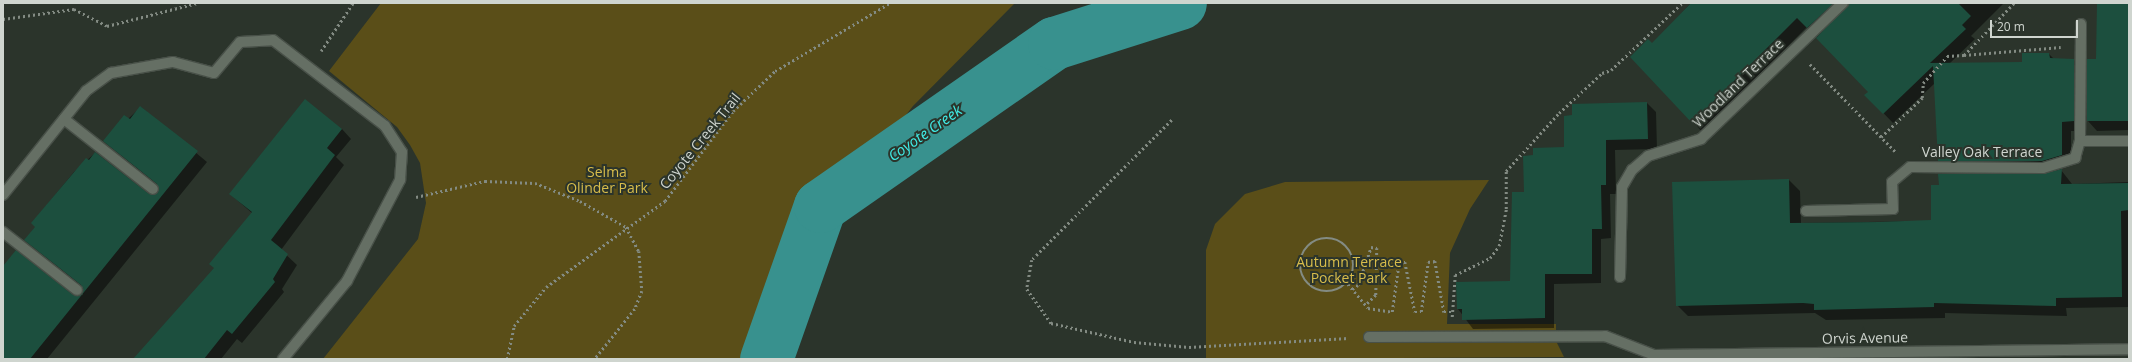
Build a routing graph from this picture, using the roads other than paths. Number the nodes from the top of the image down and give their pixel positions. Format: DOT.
graph roads {
  1 [pos="1843,3"];
  2 [pos="2081,24"];
  3 [pos="64,119"];
  4 [pos="2080,141"];
  5 [pos="2129,141"];
  6 [pos="153,189"];
  7 [pos="3,195"];
  8 [pos="1806,211"];
  9 [pos="3,232"];
  10 [pos="1620,277"];
  11 [pos="77,290"];
  12 [pos="1369,337"];
  13 [pos="2129,348"];
  14 [pos="283,359"];
  1 -- 10 [label="street, Woodland Terrace"];
  2 -- 4 [label="street"];
  3 -- 6 [label="street"];
  3 -- 7 [label="street"];
  3 -- 14 [label="street"];
  4 -- 5 [label="street"];
  4 -- 8 [label="street, Valley Oak Terrace"];
  9 -- 11 [label="street"];
  12 -- 13 [label="street, Orvis Avenue"];
}
